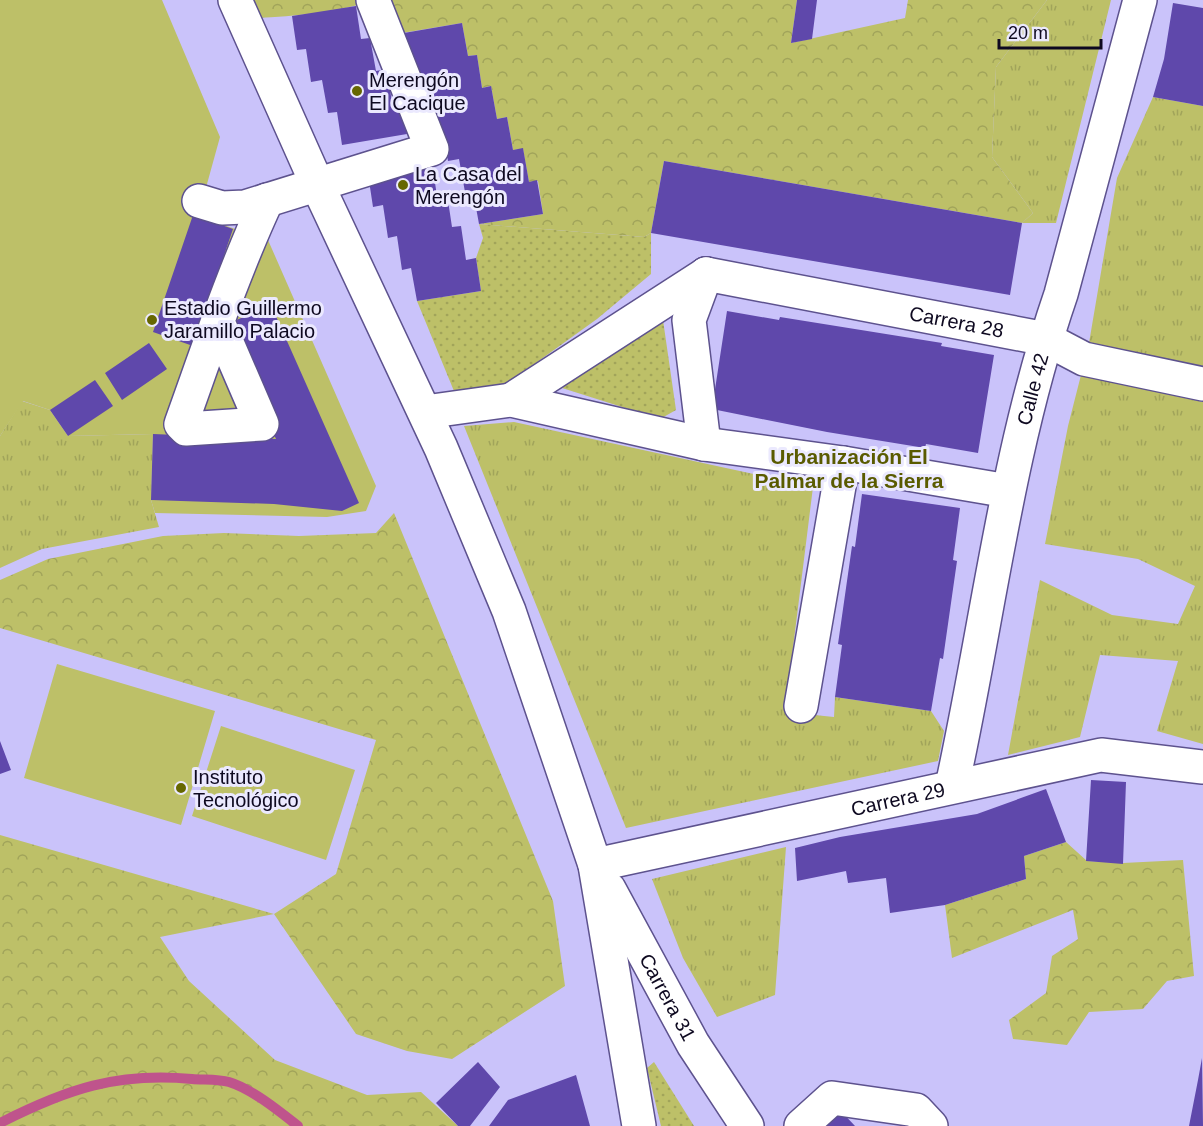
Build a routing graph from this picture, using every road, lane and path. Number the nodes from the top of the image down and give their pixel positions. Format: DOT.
graph roads {
  1 [pos="235,0"];
  2 [pos="373,0"];
  3 [pos="1140,0"];
  4 [pos="317,184"];
  5 [pos="267,200"];
  6 [pos="199,201"];
  7 [pos="706,274"];
  8 [pos="218,321"];
  9 [pos="1046,339"];
  10 [pos="1203,384"];
  11 [pos="511,399"];
  12 [pos="425,412"];
  13 [pos="704,444"];
  14 [pos="843,463"];
  15 [pos="1008,491"];
  16 [pos="801,706"];
  17 [pos="1203,767"];
  18 [pos="952,786"];
  19 [pos="595,865"];
  20 [pos="639,1126"];
  21 [pos="747,1126"];
  22 [pos="801,1126"];
  23 [pos="931,1126"];
  1 -- 4 [label="street"];
  2 -- 4 [label="street"];
  3 -- 9 [label="street, Calle 42"];
  4 -- 5 [label="street"];
  4 -- 12 [label="street"];
  5 -- 6 [label="street"];
  5 -- 8 [label="street"];
  7 -- 9 [label="street, Carrera 28"];
  7 -- 11 [label="street"];
  7 -- 13 [label="street"];
  9 -- 10 [label="street, Carrera 28"];
  9 -- 15 [label="street, Calle 42"];
  11 -- 12 [label="street"];
  11 -- 13 [label="street"];
  12 -- 19 [label="street"];
  13 -- 14 [label="street"];
  14 -- 15 [label="street"];
  14 -- 16 [label="street"];
  15 -- 18 [label="street, Calle 42"];
  17 -- 18 [label="street, Carrera 29"];
  18 -- 19 [label="street, Carrera 29"];
  19 -- 20 [label="street"];
  19 -- 21 [label="street, Carrera 31"];
  22 -- 23 [label="street"];
}
